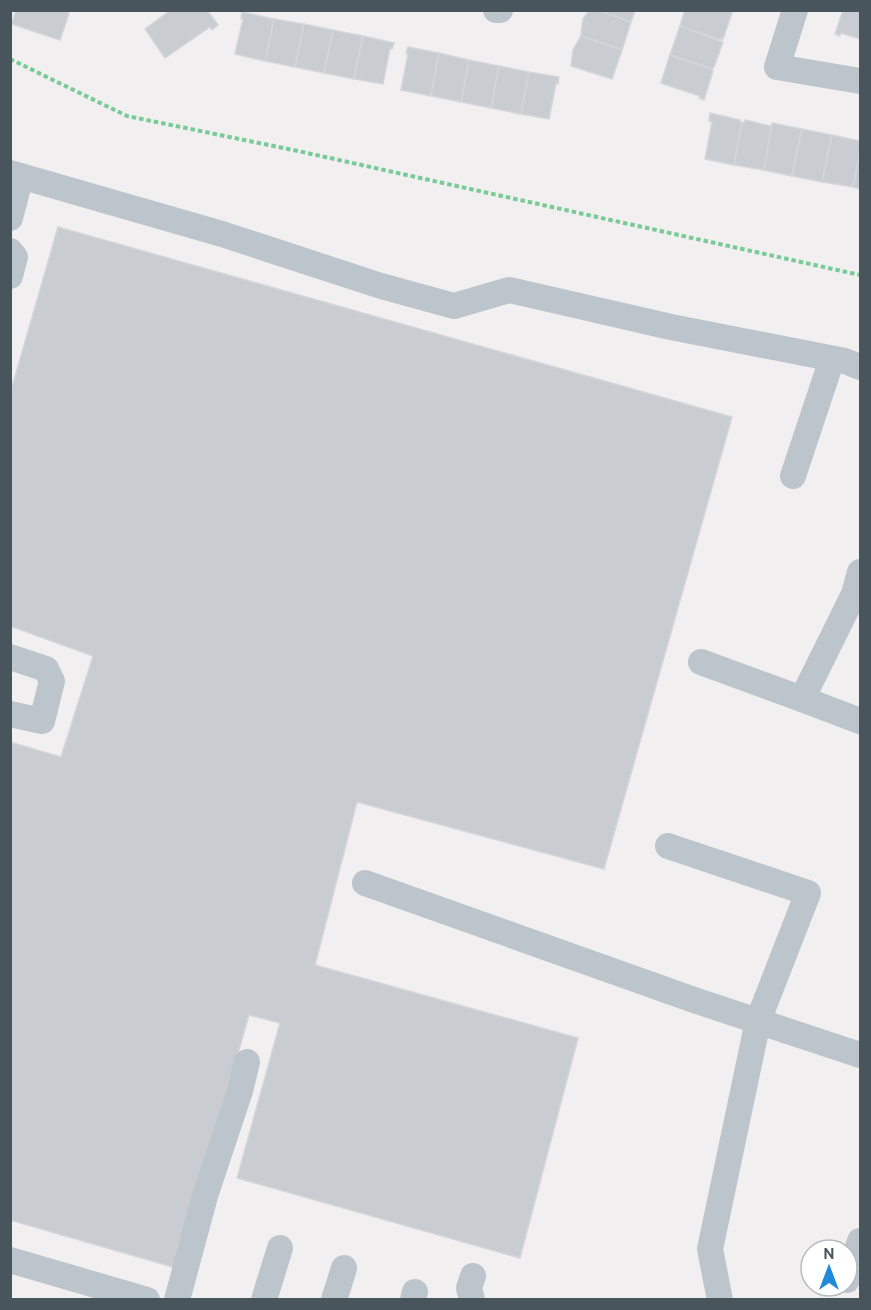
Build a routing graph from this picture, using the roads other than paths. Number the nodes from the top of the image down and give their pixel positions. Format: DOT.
graph roads {
  1 [pos="795,10"];
  2 [pos="861,81"];
  3 [pos="16,174"];
  4 [pos="10,218"];
  5 [pos="10,251"];
  6 [pos="10,276"];
  7 [pos="832,359"];
  8 [pos="861,367"];
  9 [pos="794,476"];
  10 [pos="861,572"];
  11 [pos="10,657"];
  12 [pos="701,662"];
  13 [pos="802,699"];
  14 [pos="10,714"];
  15 [pos="861,721"];
  16 [pos="668,846"];
  17 [pos="365,883"];
  18 [pos="758,1021"];
  19 [pos="861,1055"];
  20 [pos="247,1062"];
  21 [pos="280,1248"];
  22 [pos="10,1260"];
  23 [pos="344,1268"];
  24 [pos="147,1299"];
  25 [pos="177,1299"];
  26 [pos="264,1299"];
  27 [pos="334,1299"];
  28 [pos="720,1299"];
  1 -- 2 [label="street"];
  3 -- 4 [label="street"];
  3 -- 7 [label="street"];
  5 -- 6 [label="street"];
  7 -- 8 [label="street"];
  7 -- 9 [label="street"];
  10 -- 13 [label="street"];
  11 -- 14 [label="street"];
  12 -- 13 [label="street"];
  13 -- 15 [label="street"];
  16 -- 18 [label="street"];
  17 -- 18 [label="street"];
  18 -- 19 [label="street"];
  18 -- 28 [label="street"];
  20 -- 25 [label="street"];
  21 -- 26 [label="street"];
  22 -- 24 [label="street"];
  23 -- 27 [label="street"];
}
